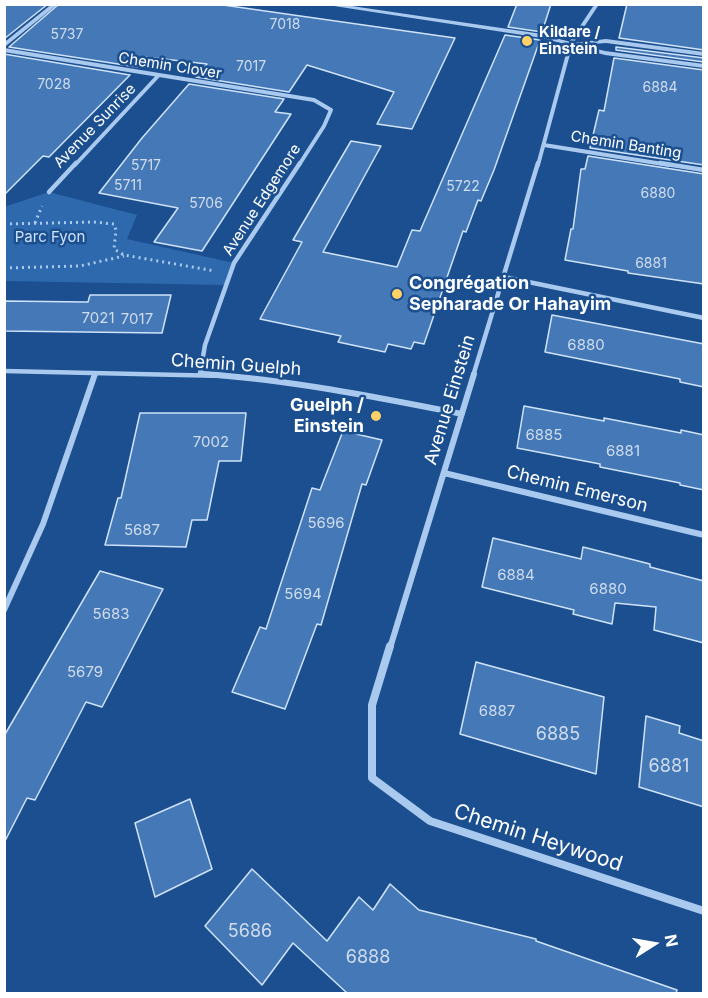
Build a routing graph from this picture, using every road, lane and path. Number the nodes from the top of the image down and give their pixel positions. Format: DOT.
graph roads {
  1 [pos="55,4"];
  2 [pos="323,4"];
  3 [pos="597,4"];
  4 [pos="571,43"];
  5 [pos="4,48"];
  6 [pos="704,54"];
  7 [pos="704,66"];
  8 [pos="159,76"];
  9 [pos="331,110"];
  10 [pos="544,145"];
  11 [pos="704,170"];
  12 [pos="49,192"];
  13 [pos="4,224"];
  14 [pos="124,255"];
  15 [pos="4,268"];
  16 [pos="230,274"];
  17 [pos="504,278"];
  18 [pos="704,318"];
  19 [pos="4,371"];
  20 [pos="95,374"];
  21 [pos="200,374"];
  22 [pos="462,414"];
  23 [pos="444,473"];
  24 [pos="704,535"];
  25 [pos="4,610"];
  26 [pos="372,778"];
  27 [pos="704,911"];
  1 -- 5 [label="street"];
  2 -- 4 [label="street"];
  3 -- 4 [label="street, Avenue Einstein"];
  4 -- 6 [label="street"];
  4 -- 7 [label="street"];
  4 -- 10 [label="street, Avenue Einstein"];
  5 -- 8 [label="street, Chemin Clover"];
  8 -- 9 [label="street, Chemin Clover"];
  8 -- 12 [label="street, Avenue Sunrise"];
  9 -- 16 [label="street, Avenue Edgemore"];
  10 -- 11 [label="street, Chemin Banting"];
  10 -- 17 [label="street, Avenue Einstein"];
  13 -- 14 [label="path"];
  14 -- 15 [label="path"];
  14 -- 16 [label="path"];
  16 -- 21 [label="street, Avenue Edgemore"];
  17 -- 18 [label="street"];
  17 -- 22 [label="street, Avenue Einstein"];
  19 -- 20 [label="street, Chemin Guelph"];
  20 -- 21 [label="street, Chemin Guelph"];
  20 -- 25 [label="street"];
  21 -- 22 [label="street, Chemin Guelph"];
  22 -- 23 [label="street, Avenue Einstein"];
  23 -- 24 [label="street, Chemin Emerson"];
  23 -- 26 [label="street, Avenue Einstein"];
  26 -- 27 [label="street, Chemin Heywood"];
}
